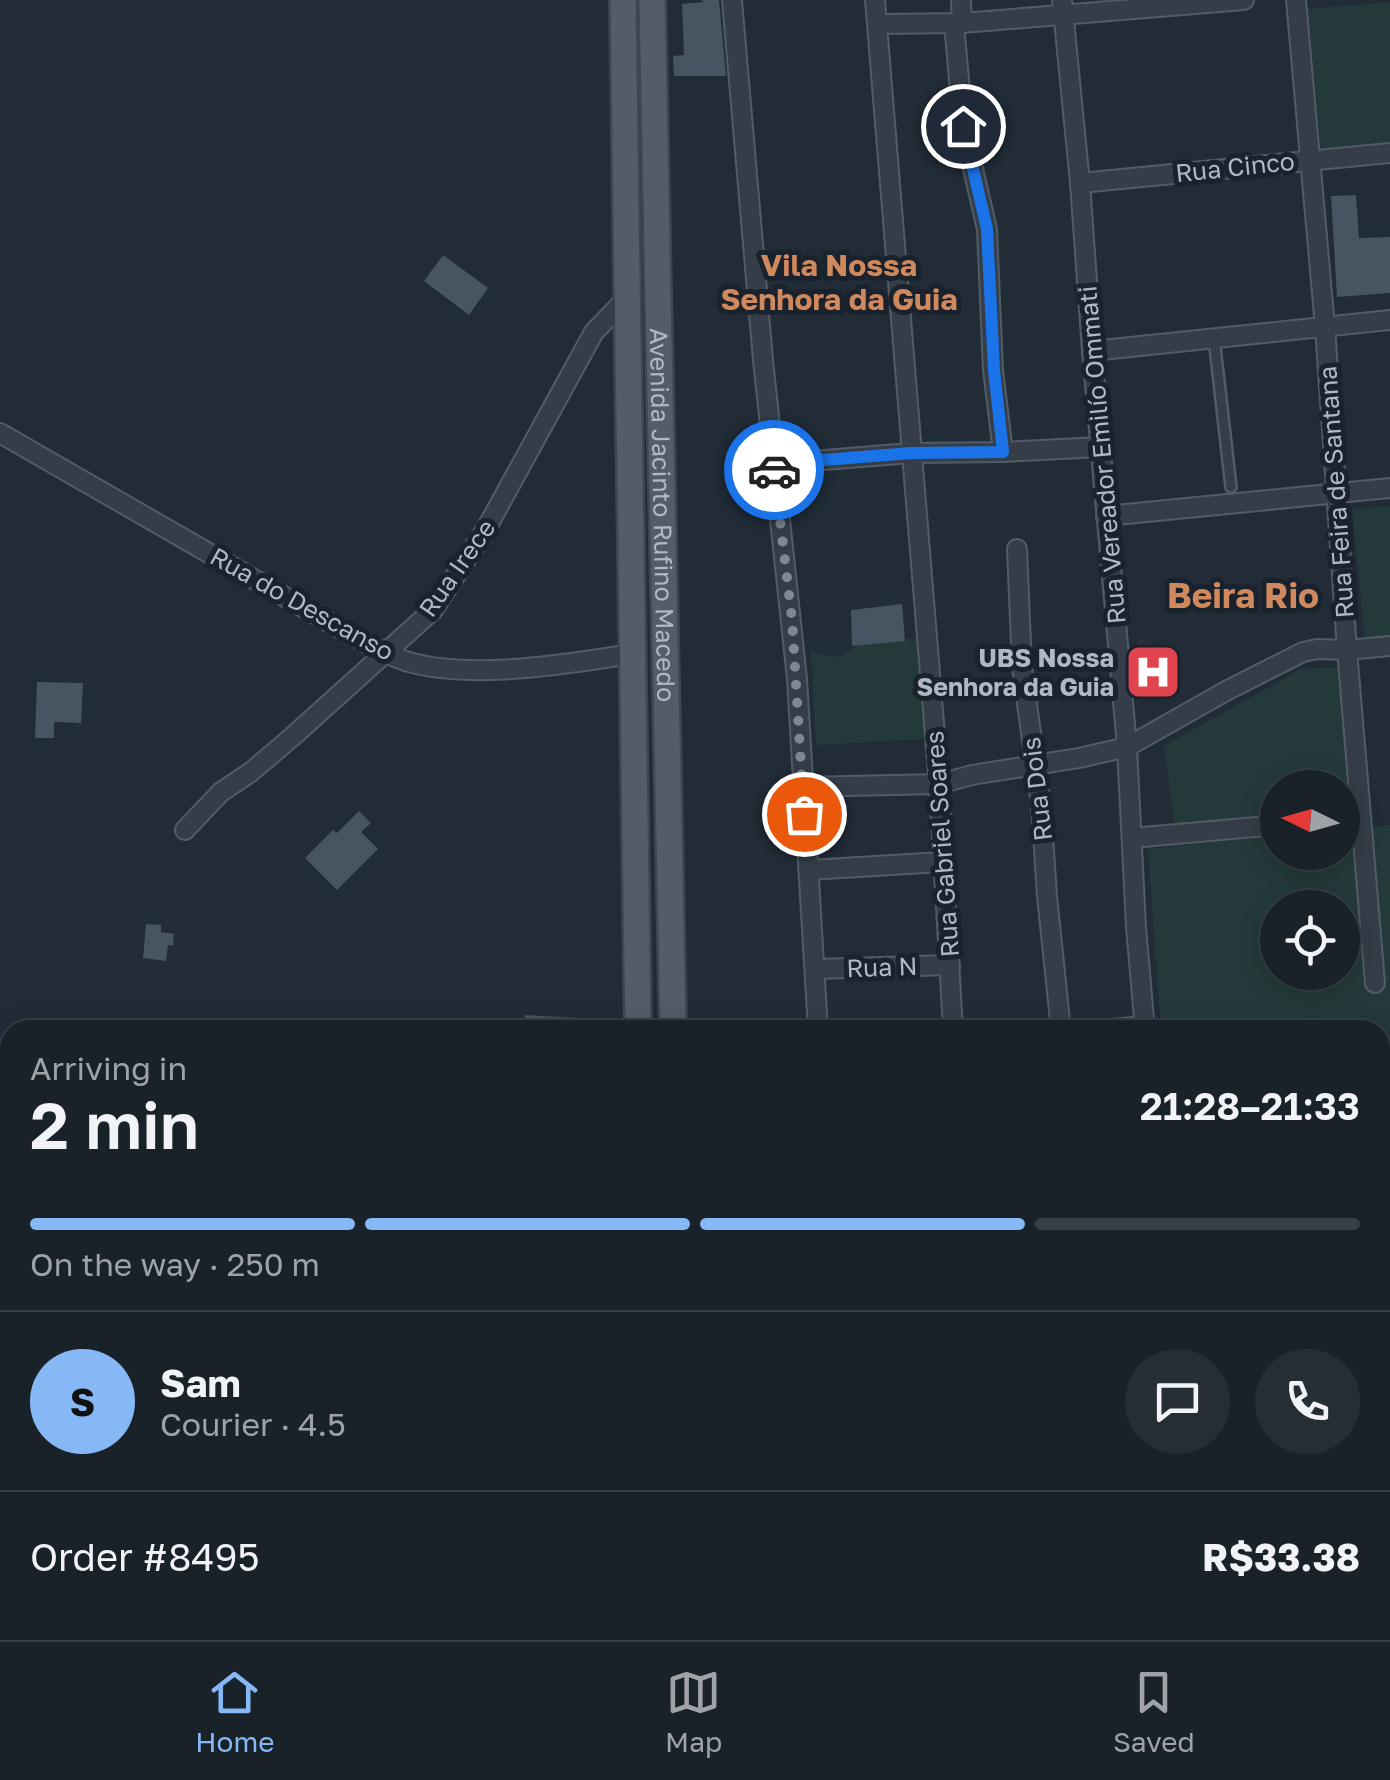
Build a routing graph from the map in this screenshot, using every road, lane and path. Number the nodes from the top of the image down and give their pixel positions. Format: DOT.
graph roads {
  1 [pos="623,0"];
  2 [pos="652,0"];
  3 [pos="732,0"];
  4 [pos="875,0"];
  5 [pos="960,0"];
  6 [pos="1244,0"];
  7 [pos="1296,0"];
  8 [pos="1063,8"];
  9 [pos="878,24"];
  10 [pos="958,24"];
  11 [pos="1390,154"];
  12 [pos="1311,160"];
  13 [pos="1080,183"];
  14 [pos="627,298"];
  15 [pos="1390,320"];
  16 [pos="1325,326"];
  17 [pos="1214,338"];
  18 [pos="1092,351"];
  19 [pos="0,434"];
  20 [pos="1101,447"];
  21 [pos="1003,452"];
  22 [pos="911,453"];
  23 [pos="774,464"];
  24 [pos="1231,486"];
  25 [pos="1390,488"];
  26 [pos="1337,493"];
  27 [pos="1106,516"];
  28 [pos="631,525"];
  29 [pos="1017,548"];
  30 [pos="663,618"];
  31 [pos="1390,646"];
  32 [pos="1346,650"];
  33 [pos="386,652"];
  34 [pos="632,654"];
  35 [pos="634,725"];
  36 [pos="1127,747"];
  37 [pos="1036,766"];
  38 [pos="1350,770"];
  39 [pos="939,784"];
  40 [pos="802,787"];
  41 [pos="667,810"];
  42 [pos="1260,827"];
  43 [pos="184,830"];
  44 [pos="1132,838"];
  45 [pos="942,862"];
  46 [pos="809,870"];
  47 [pos="1359,870"];
  48 [pos="636,961"];
  49 [pos="950,964"];
  50 [pos="815,969"];
  51 [pos="1375,984"];
  52 [pos="626,1020"];
  53 [pos="638,1020"];
  54 [pos="672,1020"];
  55 [pos="818,1020"];
  56 [pos="953,1020"];
  57 [pos="1061,1020"];
  58 [pos="1143,1020"];
  1 -- 14 [label="main road, Avenida Jacinto Rufino Macedo"];
  2 -- 30 [label="main road, Avenida Jacinto Rufino Macedo"];
  3 -- 23 [label="street"];
  4 -- 9 [label="street, Rua Gabriel Soares"];
  5 -- 10 [label="street"];
  6 -- 8 [label="street"];
  7 -- 12 [label="street, Rua Feira de Santana"];
  8 -- 10 [label="street"];
  8 -- 13 [label="street, Rua Vereador Emilío Ommati"];
  9 -- 10 [label="street"];
  9 -- 22 [label="street, Rua Gabriel Soares"];
  10 -- 21 [label="street"];
  11 -- 12 [label="street, Rua Cinco"];
  12 -- 13 [label="street, Rua Cinco"];
  12 -- 16 [label="street, Rua Feira de Santana"];
  13 -- 18 [label="street, Rua Vereador Emilío Ommati"];
  14 -- 28 [label="main road, Avenida Jacinto Rufino Macedo"];
  14 -- 33 [label="street, Rua Irece"];
  15 -- 16 [label="street"];
  16 -- 17 [label="street"];
  16 -- 26 [label="street, Rua Feira de Santana"];
  17 -- 18 [label="street"];
  17 -- 24 [label="lane"];
  18 -- 20 [label="street, Rua Vereador Emilío Ommati"];
  19 -- 33 [label="street, Rua do Descanso"];
  20 -- 21 [label="street"];
  20 -- 27 [label="street, Rua Vereador Emilío Ommati"];
  21 -- 22 [label="street"];
  22 -- 23 [label="street"];
  22 -- 39 [label="street, Rua Gabriel Soares"];
  23 -- 40 [label="street"];
  25 -- 26 [label="street"];
  26 -- 27 [label="street"];
  26 -- 32 [label="street, Rua Feira de Santana"];
  27 -- 36 [label="street, Rua Vereador Emilío Ommati"];
  28 -- 30 [label="main road"];
  28 -- 34 [label="main road, Avenida Jacinto Rufino Macedo"];
  29 -- 37 [label="street, Rua Dois"];
  30 -- 41 [label="main road, Avenida Jacinto Rufino Macedo"];
  31 -- 32 [label="street"];
  32 -- 36 [label="street"];
  32 -- 38 [label="street, Rua Feira de Santana"];
  33 -- 34 [label="street, Rua do Descanso"];
  33 -- 43 [label="street, Rua Irece"];
  34 -- 35 [label="main road, Avenida Jacinto Rufino Macedo"];
  35 -- 41 [label="main road"];
  35 -- 48 [label="main road, Avenida Jacinto Rufino Macedo"];
  36 -- 37 [label="street"];
  36 -- 44 [label="street, Rua Vereador Emilío Ommati"];
  37 -- 39 [label="street"];
  37 -- 57 [label="street, Rua Dois"];
  39 -- 40 [label="street"];
  39 -- 45 [label="street, Rua Gabriel Soares"];
  40 -- 46 [label="street"];
  41 -- 54 [label="main road, Avenida Jacinto Rufino Macedo"];
  42 -- 44 [label="street"];
  44 -- 58 [label="street, Rua Vereador Emilío Ommati"];
  45 -- 46 [label="street"];
  45 -- 49 [label="street, Rua Gabriel Soares"];
  46 -- 50 [label="street"];
  47 -- 51 [label="street, Rua Feira de Santana"];
  48 -- 52 [label="main road"];
  48 -- 53 [label="main road, Avenida Jacinto Rufino Macedo"];
  49 -- 50 [label="street, Rua N"];
  49 -- 56 [label="street, Rua Gabriel Soares"];
  50 -- 55 [label="street"];
}
